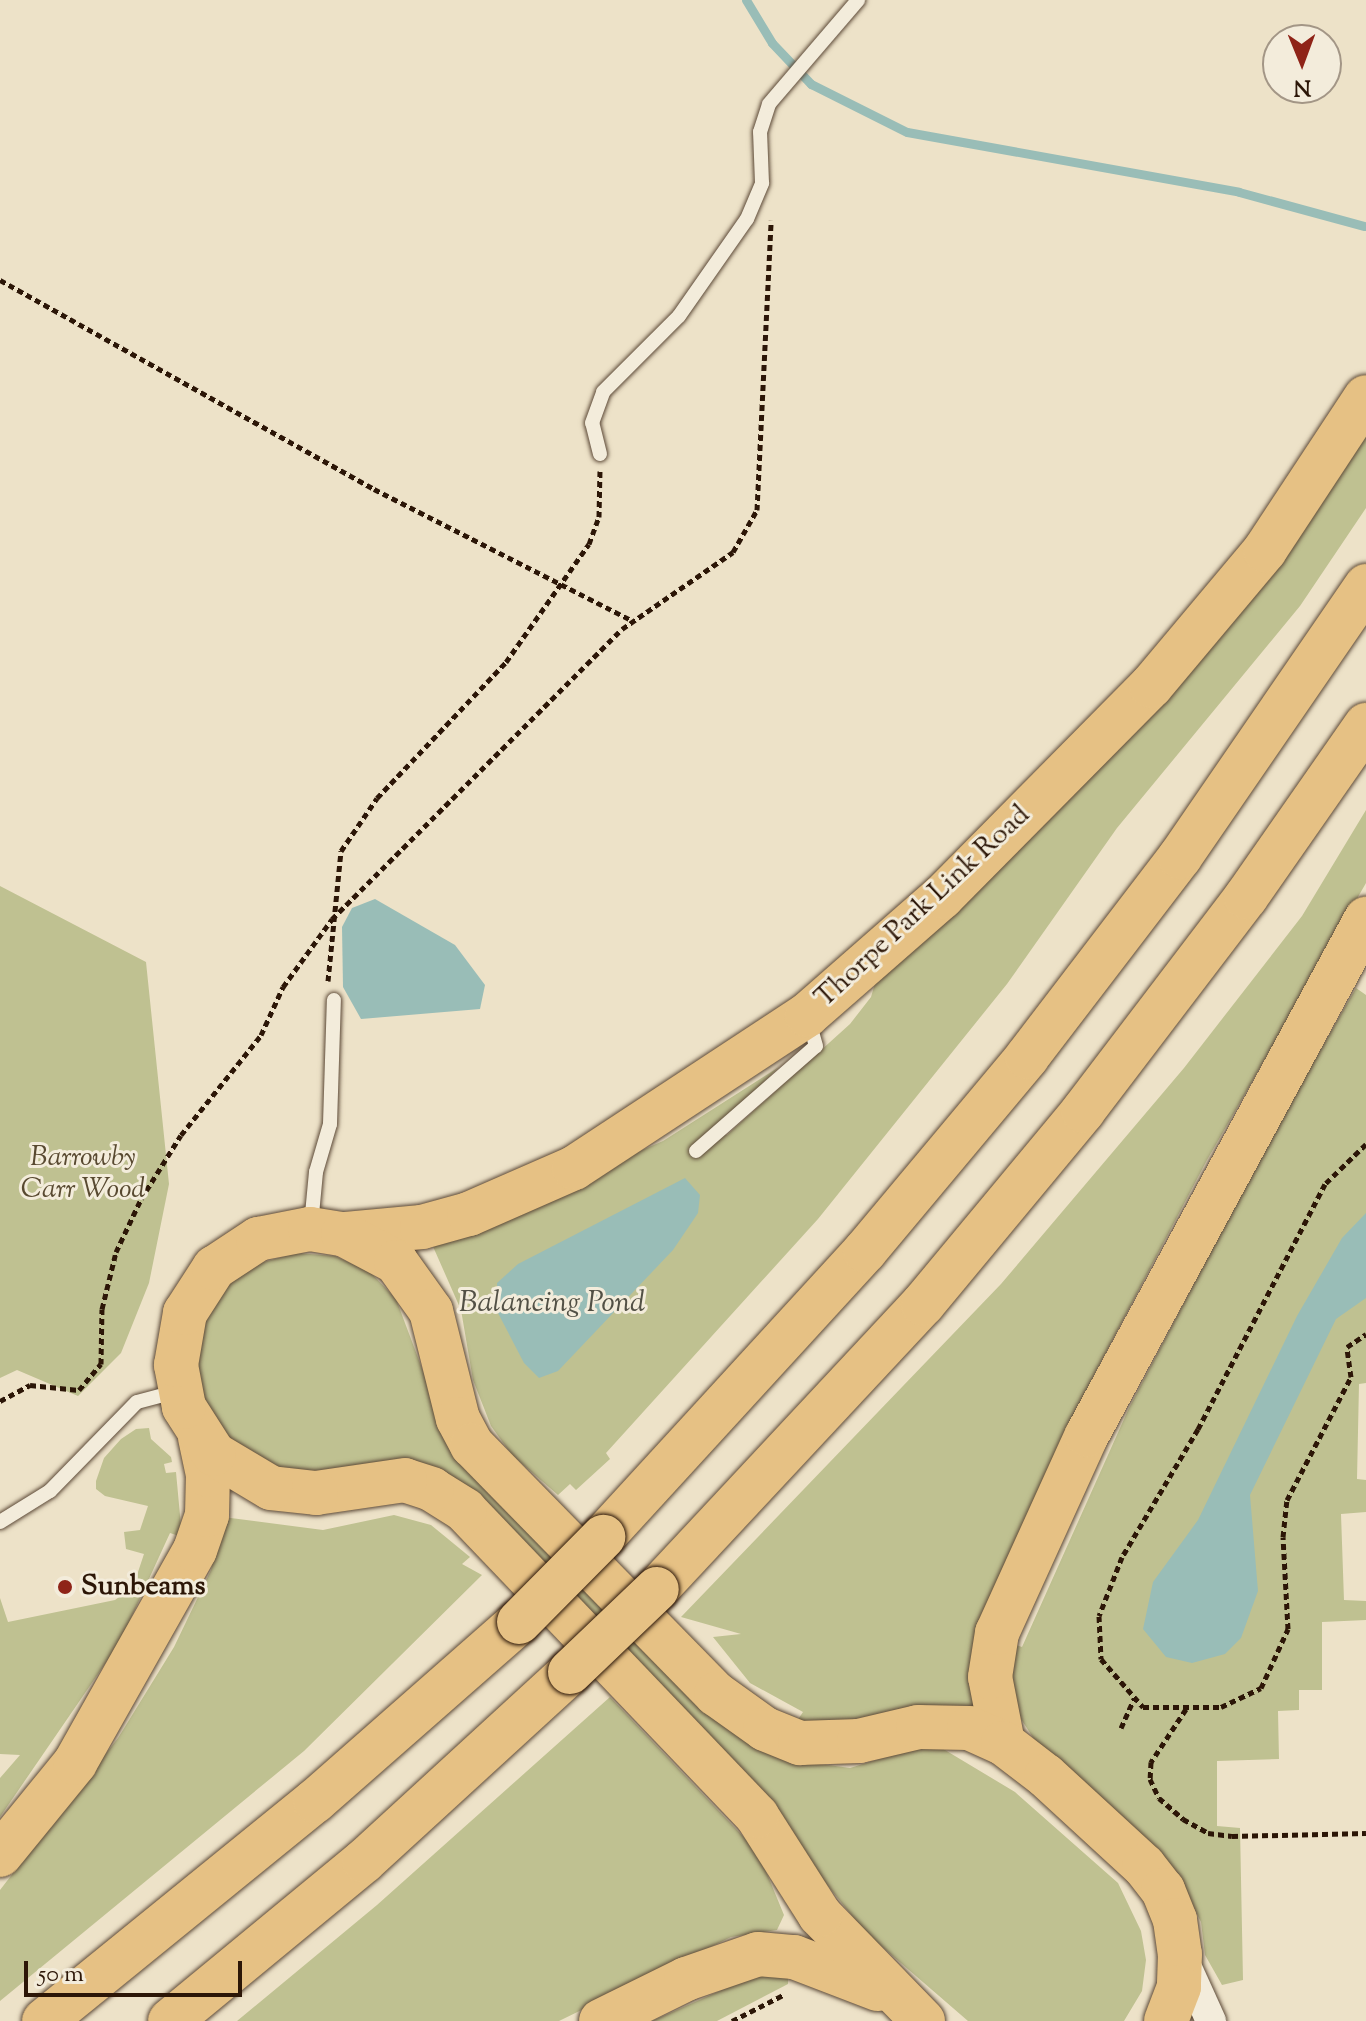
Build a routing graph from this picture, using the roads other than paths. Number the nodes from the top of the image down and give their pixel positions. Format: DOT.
graph roads {
  1 [pos="858,0"];
  2 [pos="1366,397"];
  3 [pos="600,454"];
  4 [pos="1366,586"];
  5 [pos="1366,725"];
  6 [pos="1366,919"];
  7 [pos="334,1000"];
  8 [pos="807,1015"];
  9 [pos="696,1151"];
  10 [pos="327,1231"];
  11 [pos="179,1392"];
  12 [pos="200,1437"];
  13 [pos="0,1522"];
  14 [pos="1003,1743"];
  15 [pos="0,1855"];
  16 [pos="1180,1954"];
  17 [pos="910,2009"];
  18 [pos="44,2021"];
  19 [pos="170,2021"];
  20 [pos="601,2021"];
  21 [pos="1166,2021"];
  22 [pos="1211,2021"];
  1 -- 3 [label="lane"];
  2 -- 8 [label="highway, Thorpe Park Link Road"];
  4 -- 18 [label="highway, bridge"];
  5 -- 19 [label="highway, bridge"];
  6 -- 14 [label="highway"];
  7 -- 10 [label="lane"];
  8 -- 9 [label="lane"];
  8 -- 10 [label="highway, Thorpe Park Link Road"];
  10 -- 11 [label="highway, Thorpe Park Link Road"];
  10 -- 14 [label="highway"];
  11 -- 12 [label="highway"];
  11 -- 13 [label="lane"];
  12 -- 15 [label="highway"];
  12 -- 17 [label="highway"];
  14 -- 16 [label="highway"];
  16 -- 21 [label="highway"];
  16 -- 22 [label="street"];
  17 -- 20 [label="highway"];
}
